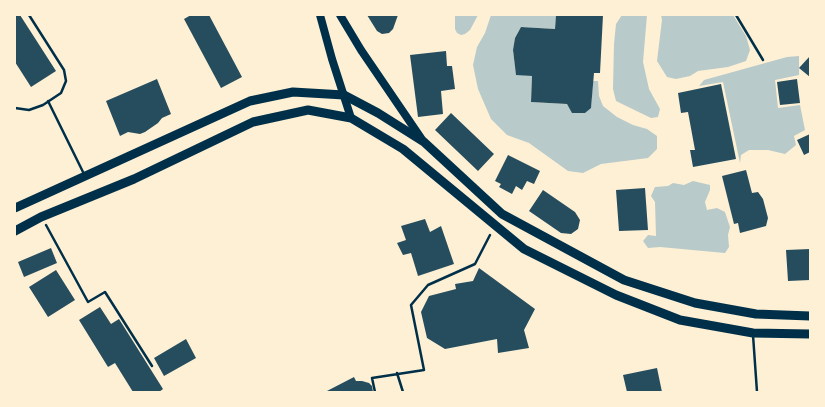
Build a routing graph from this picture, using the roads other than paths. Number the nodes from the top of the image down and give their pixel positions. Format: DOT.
graph roads {
  1 [pos="29,15"];
  2 [pos="320,15"];
  3 [pos="340,15"];
  4 [pos="344,95"];
  5 [pos="48,101"];
  6 [pos="15,108"];
  7 [pos="351,118"];
  8 [pos="424,142"];
  9 [pos="86,176"];
  10 [pos="15,208"];
  11 [pos="15,231"];
  12 [pos="810,316"];
  13 [pos="753,333"];
  14 [pos="810,334"];
  15 [pos="757,392"];
  1 -- 5 [label="lane"];
  2 -- 4 [label="main road"];
  3 -- 8 [label="main road"];
  4 -- 7 [label="main road"];
  4 -- 8 [label="main road"];
  4 -- 9 [label="main road"];
  5 -- 6 [label="lane"];
  5 -- 9 [label="lane"];
  7 -- 11 [label="main road"];
  7 -- 13 [label="main road"];
  8 -- 12 [label="main road"];
  9 -- 10 [label="main road"];
  13 -- 14 [label="main road"];
  13 -- 15 [label="lane"];
}
